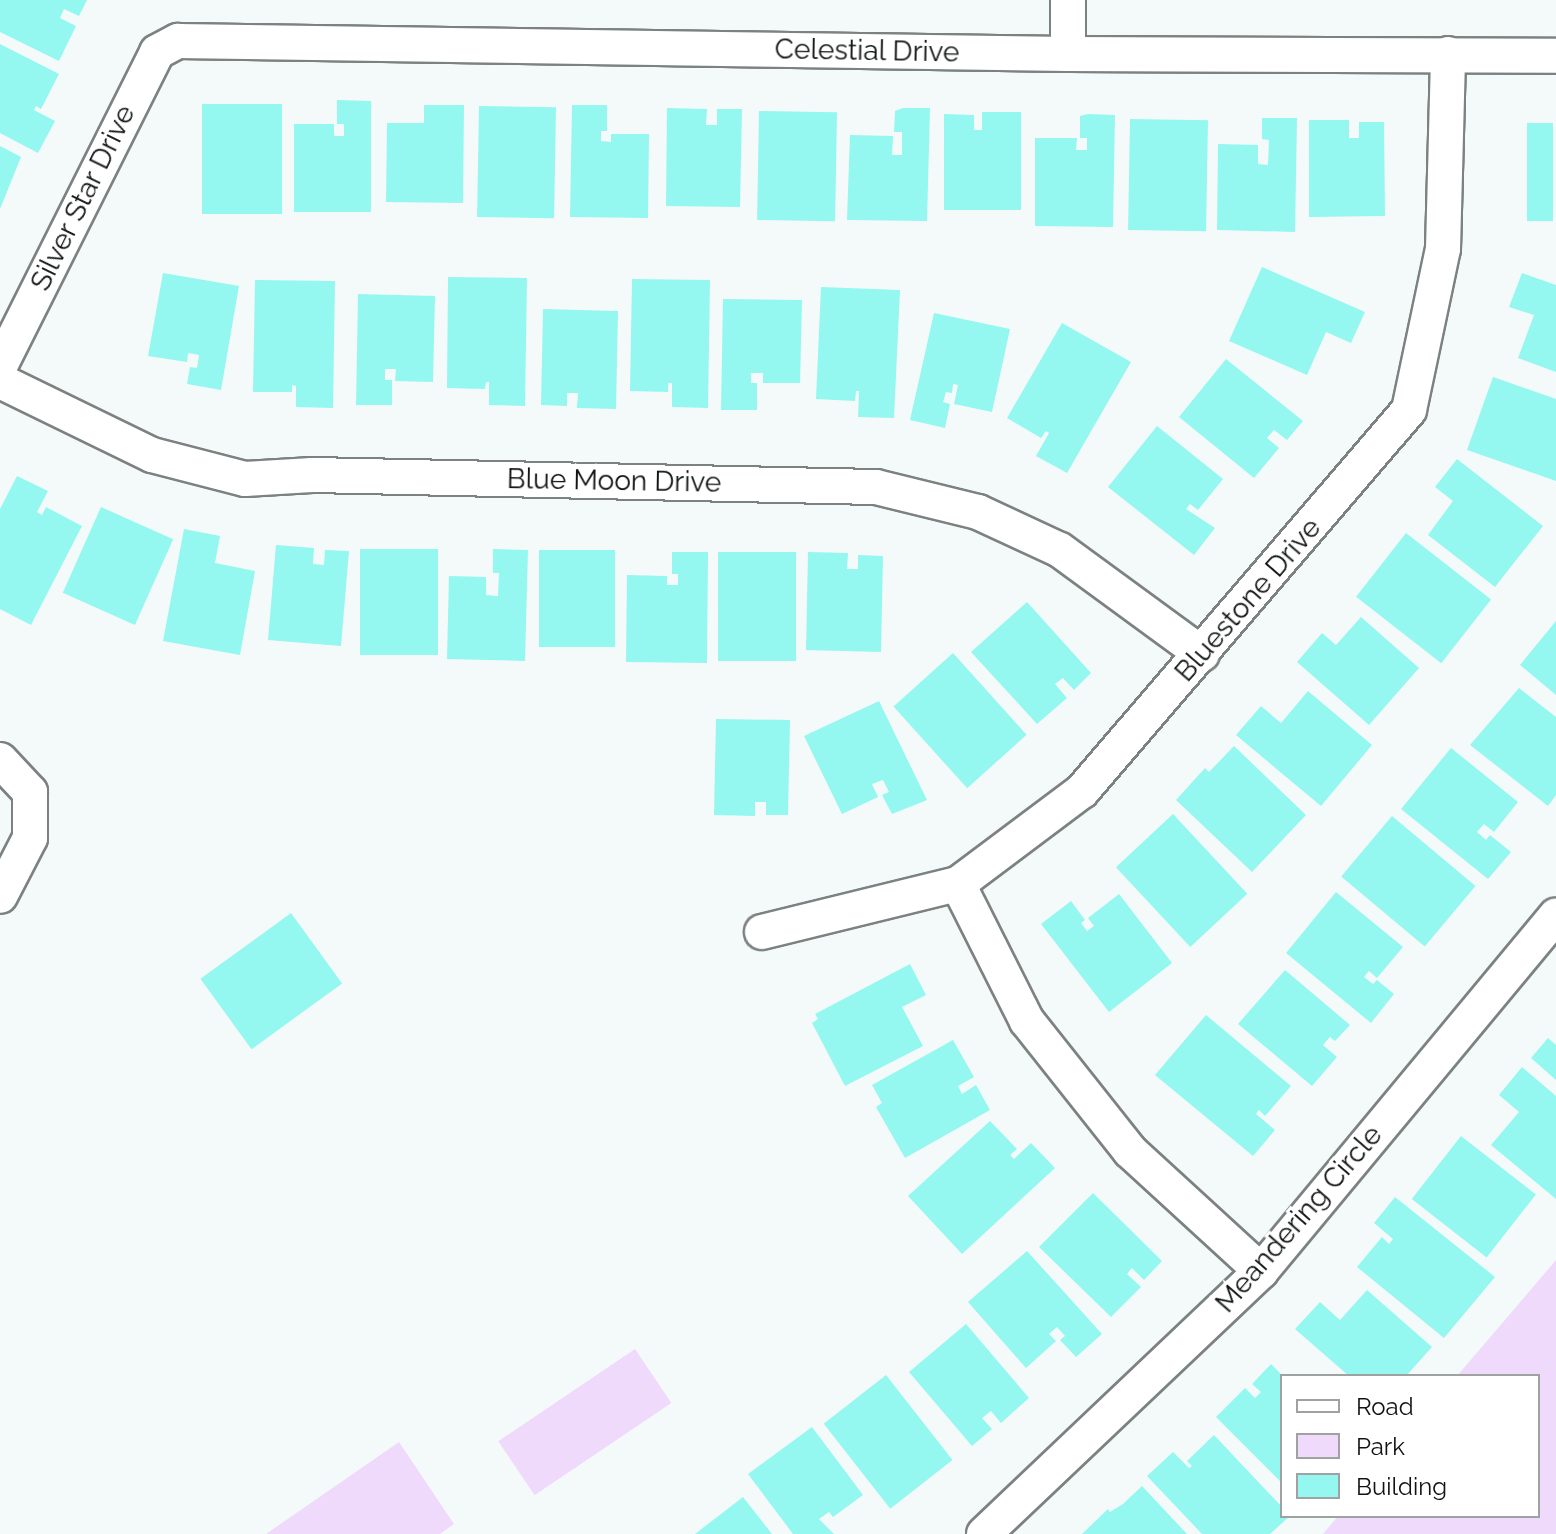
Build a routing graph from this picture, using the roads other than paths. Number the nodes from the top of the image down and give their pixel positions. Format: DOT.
graph roads {
  1 [pos="1068,0"];
  2 [pos="178,41"];
  3 [pos="1068,54"];
  4 [pos="1448,54"];
  5 [pos="1556,56"];
  6 [pos="0,366"];
  7 [pos="0,381"];
  8 [pos="1202,654"];
  9 [pos="0,760"];
  10 [pos="958,884"];
  11 [pos="0,896"];
  12 [pos="1556,916"];
  13 [pos="762,932"];
  14 [pos="1261,1271"];
  15 [pos="984,1534"];
  1 -- 3 [label="street"];
  2 -- 3 [label="street, Celestial Drive"];
  2 -- 6 [label="street, Silver Star Drive"];
  3 -- 4 [label="street, Celestial Drive"];
  4 -- 5 [label="street, Celestial Drive"];
  4 -- 8 [label="street, Bluestone Drive"];
  7 -- 8 [label="street, Blue Moon Drive"];
  8 -- 10 [label="street, Bluestone Drive"];
  9 -- 11 [label="street"];
  10 -- 13 [label="street, Bluestone Drive"];
  10 -- 14 [label="street"];
  12 -- 14 [label="street, Meandering Circle"];
  14 -- 15 [label="street, Meandering Circle"];
}
